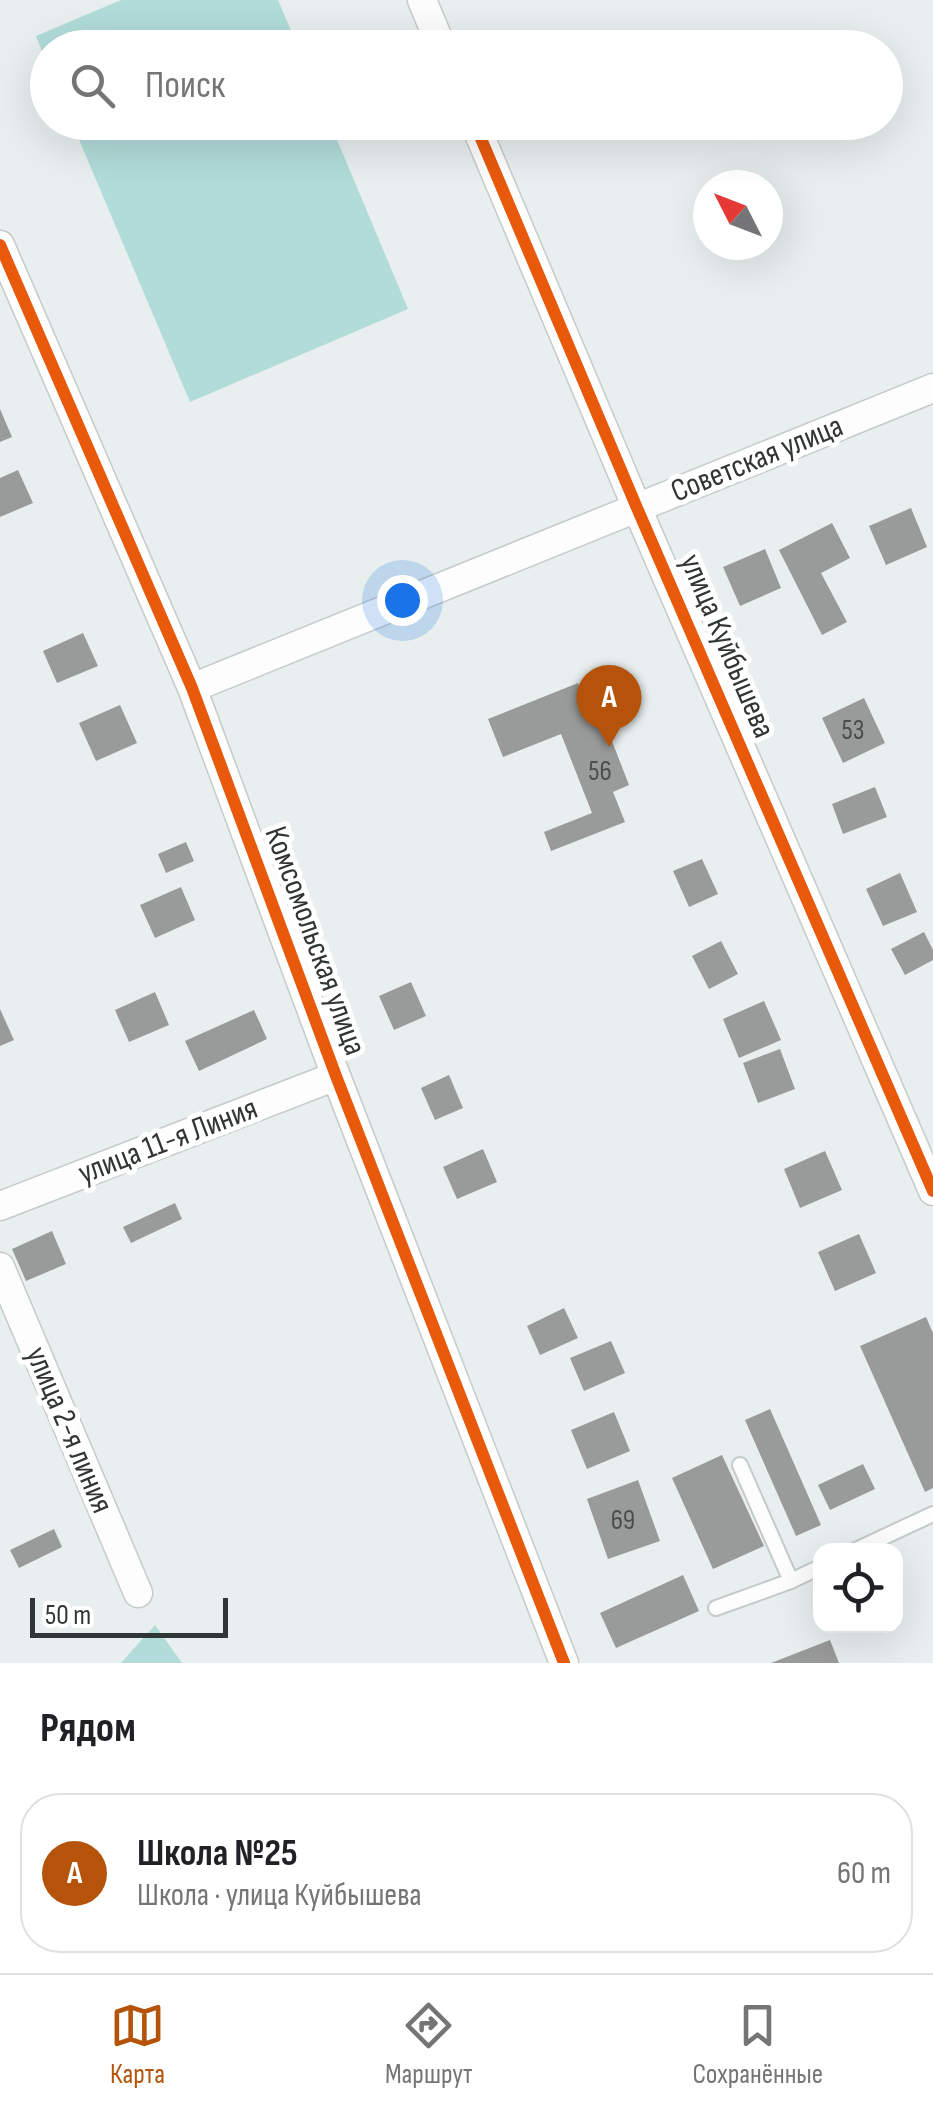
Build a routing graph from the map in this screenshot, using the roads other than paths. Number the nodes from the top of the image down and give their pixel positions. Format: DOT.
graph roads {
  1 [pos="422,0"];
  2 [pos="434,30"];
  3 [pos="482,140"];
  4 [pos="0,245"];
  5 [pos="933,388"];
  6 [pos="637,508"];
  7 [pos="192,688"];
  8 [pos="336,1076"];
  9 [pos="933,1191"];
  10 [pos="0,1206"];
  11 [pos="0,1267"];
  12 [pos="740,1465"];
  13 [pos="933,1514"];
  14 [pos="871,1543"];
  15 [pos="813,1570"];
  16 [pos="792,1581"];
  17 [pos="138,1594"];
  18 [pos="716,1608"];
  19 [pos="564,1663"];
  1 -- 2 [label="street"];
  3 -- 6 [label="street, улица Куйбышева"];
  4 -- 7 [label="street, Комсомольская улица"];
  5 -- 6 [label="street, Советская улица"];
  6 -- 7 [label="street, Советская улица"];
  6 -- 9 [label="street, улица Куйбышева"];
  7 -- 8 [label="street, Комсомольская улица"];
  8 -- 10 [label="street, улица 11-я Линия"];
  8 -- 19 [label="street, Комсомольская улица"];
  11 -- 17 [label="street, улица 2-я линия"];
  12 -- 16 [label="lane"];
  13 -- 14 [label="lane"];
  15 -- 16 [label="lane"];
  16 -- 18 [label="lane"];
}
